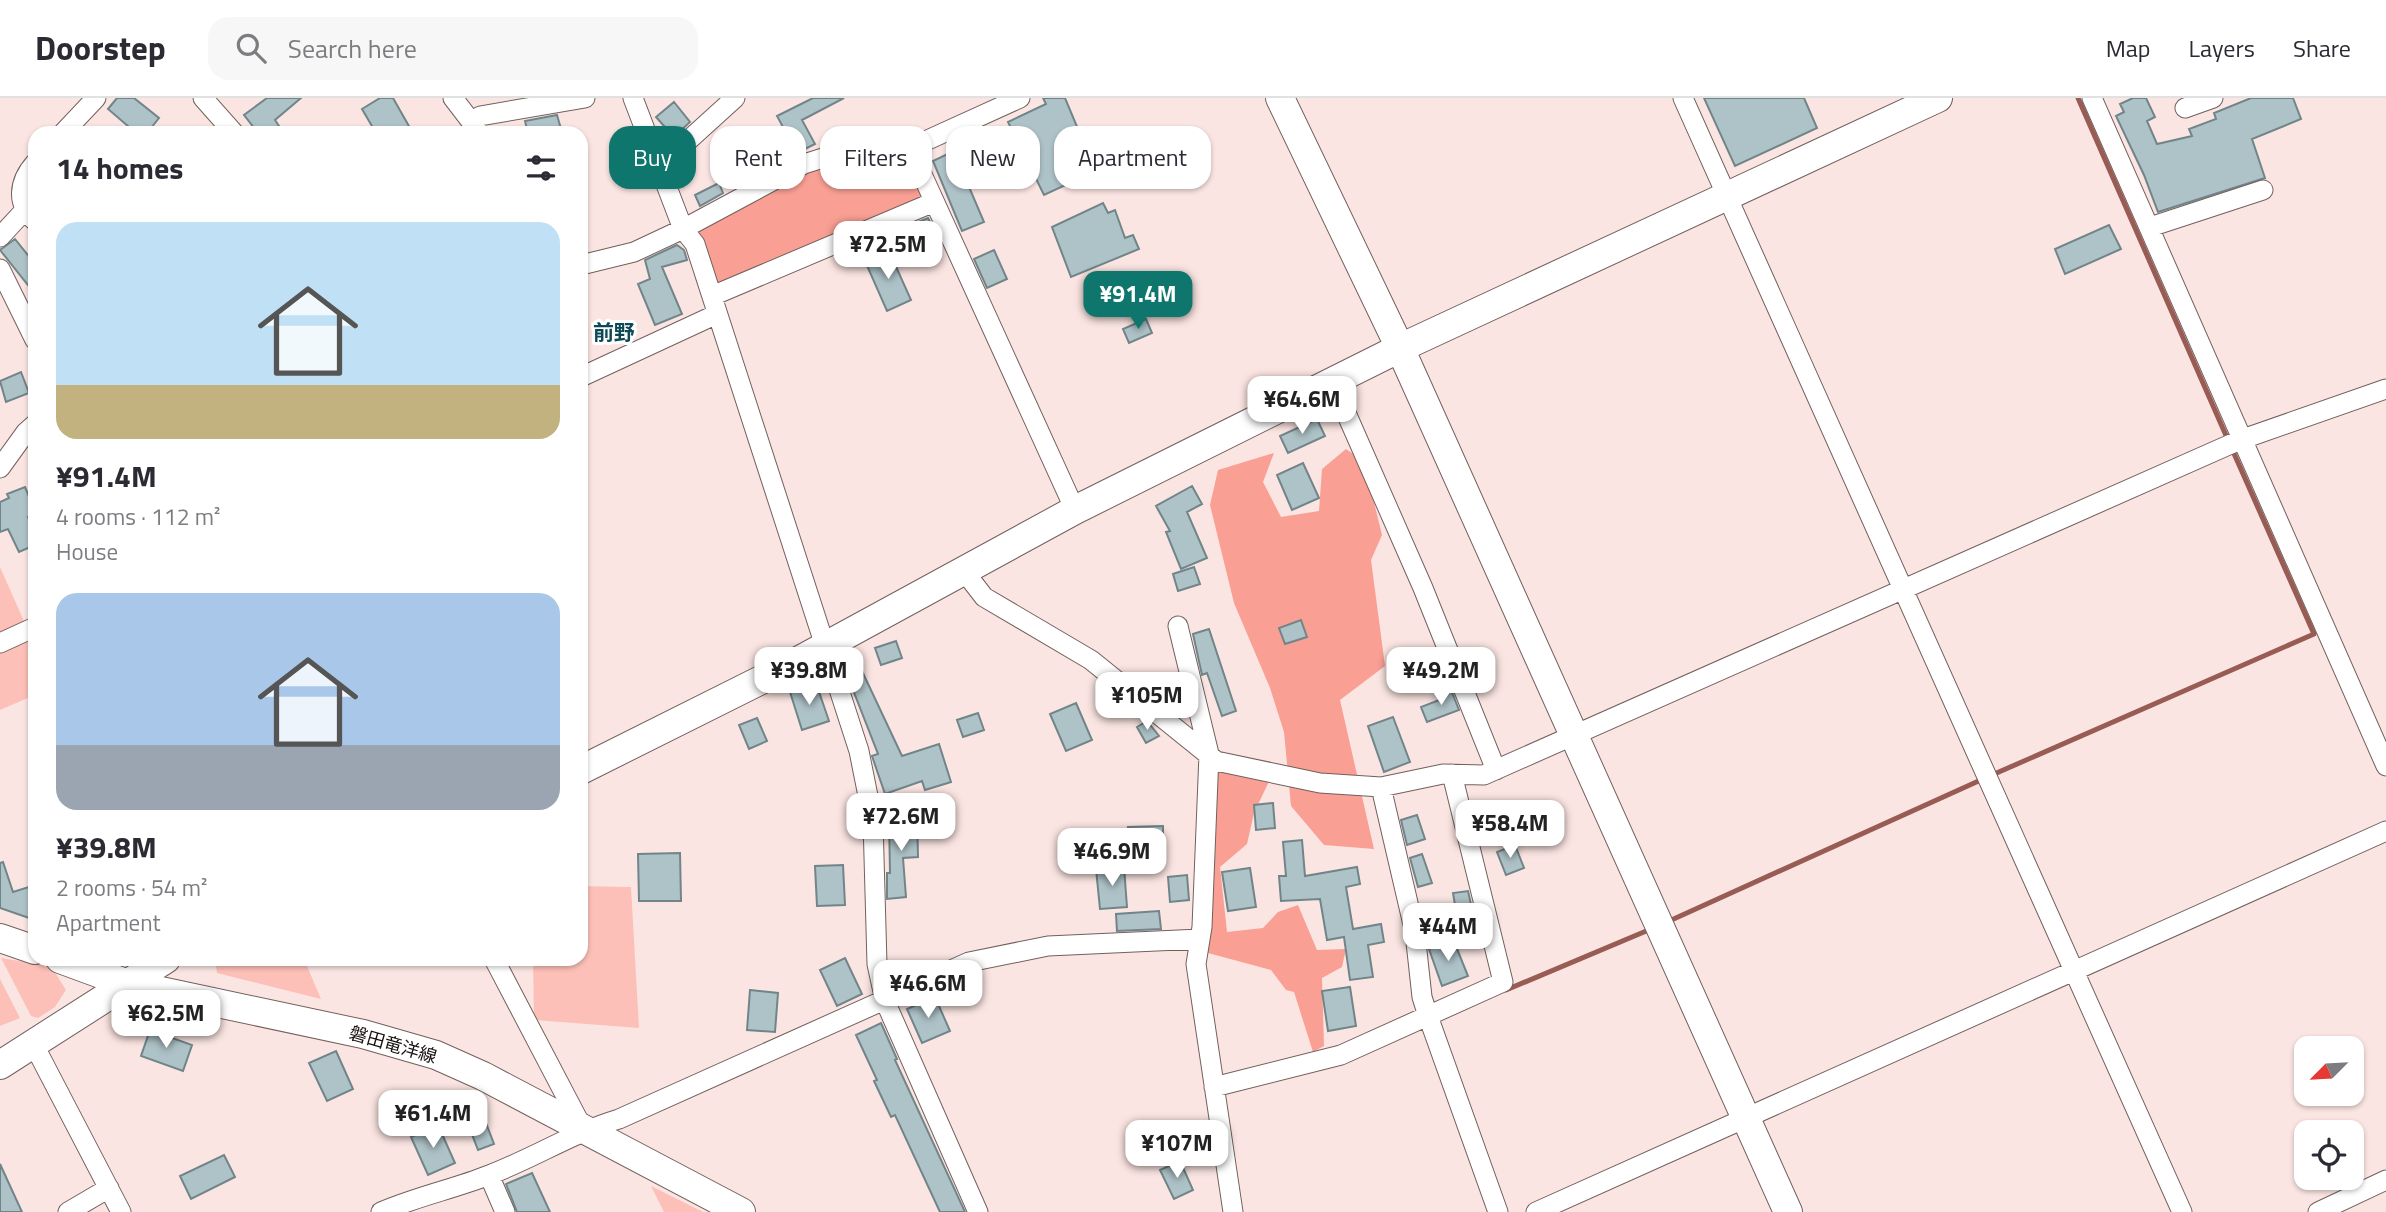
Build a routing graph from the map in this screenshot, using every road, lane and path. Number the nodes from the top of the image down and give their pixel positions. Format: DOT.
graph roads {
  1 [pos="96,98"];
  2 [pos="203,98"];
  3 [pos="453,98"];
  4 [pos="585,98"];
  5 [pos="633,98"];
  6 [pos="735,98"];
  7 [pos="1020,98"];
  8 [pos="1280,98"];
  9 [pos="1683,98"];
  10 [pos="1938,98"];
  11 [pos="2092,98"];
  12 [pos="2213,98"];
  13 [pos="2185,108"];
  14 [pos="479,119"];
  15 [pos="70,126"];
  16 [pos="228,126"];
  17 [pos="644,126"];
  18 [pos="696,133"];
  19 [pos="932,138"];
  20 [pos="820,159"];
  21 [pos="28,171"];
  22 [pos="667,189"];
  23 [pos="928,189"];
  24 [pos="2263,190"];
  25 [pos="1726,196"];
  26 [pos="934,202"];
  27 [pos="28,213"];
  28 [pos="28,217"];
  29 [pos="2150,227"];
  30 [pos="682,229"];
  31 [pos="0,237"];
  32 [pos="588,263"];
  33 [pos="0,269"];
  34 [pos="715,305"];
  35 [pos="28,326"];
  36 [pos="1400,348"];
  37 [pos="588,373"];
  38 [pos="1332,381"];
  39 [pos="2386,389"];
  40 [pos="28,430"];
  41 [pos="2240,439"];
  42 [pos="0,468"];
  43 [pos="1075,510"];
  44 [pos="964,571"];
  45 [pos="1904,589"];
  46 [pos="1178,626"];
  47 [pos="28,630"];
  48 [pos="0,643"];
  49 [pos="826,646"];
  50 [pos="1574,735"];
  51 [pos="1209,754"];
  52 [pos="588,766"];
  53 [pos="2386,766"];
  54 [pos="1496,770"];
  55 [pos="1452,774"];
  56 [pos="1381,787"];
  57 [pos="2386,831"];
  58 [pos="0,937"];
  59 [pos="1200,939"];
  60 [pos="28,947"];
  61 [pos="79,966"];
  62 [pos="155,966"];
  63 [pos="498,966"];
  64 [pos="2075,971"];
  65 [pos="128,984"];
  66 [pos="885,1001"];
  67 [pos="1428,1016"];
  68 [pos="34,1045"];
  69 [pos="0,1065"];
  70 [pos="1214,1087"];
  71 [pos="1745,1118"];
  72 [pos="583,1130"];
  73 [pos="489,1175"];
  74 [pos="2386,1180"];
  75 [pos="109,1188"];
  76 [pos="68,1212"];
  77 [pos="121,1212"];
  78 [pos="381,1212"];
  79 [pos="505,1212"];
  80 [pos="741,1212"];
  81 [pos="978,1212"];
  82 [pos="1233,1212"];
  83 [pos="1498,1212"];
  84 [pos="1536,1212"];
  85 [pos="1788,1212"];
  86 [pos="2182,1212"];
  87 [pos="2318,1212"];
  1 -- 15 [label="street"];
  2 -- 16 [label="street"];
  3 -- 14 [label="street"];
  4 -- 14 [label="street"];
  5 -- 17 [label="street"];
  6 -- 18 [label="street"];
  7 -- 19 [label="street"];
  8 -- 36 [label="street"];
  9 -- 25 [label="street"];
  10 -- 25 [label="street"];
  11 -- 29 [label="street"];
  12 -- 13 [label="street"];
  20 -- 30 [label="street"];
  21 -- 27 [label="street"];
  22 -- 30 [label="street"];
  23 -- 26 [label="street"];
  24 -- 29 [label="street"];
  25 -- 36 [label="street"];
  25 -- 45 [label="street"];
  26 -- 34 [label="street"];
  26 -- 43 [label="street"];
  28 -- 31 [label="street"];
  29 -- 41 [label="street"];
  30 -- 32 [label="street"];
  30 -- 34 [label="street"];
  33 -- 35 [label="street"];
  34 -- 37 [label="street"];
  34 -- 49 [label="street"];
  36 -- 38 [label="street"];
  36 -- 50 [label="street"];
  38 -- 43 [label="street"];
  38 -- 54 [label="street"];
  39 -- 41 [label="street"];
  40 -- 42 [label="street"];
  41 -- 45 [label="street"];
  41 -- 53 [label="street"];
  43 -- 44 [label="street"];
  44 -- 49 [label="street"];
  44 -- 51 [label="street"];
  45 -- 50 [label="street"];
  45 -- 64 [label="street"];
  46 -- 51 [label="street"];
  47 -- 48 [label="street"];
  49 -- 52 [label="street"];
  49 -- 66 [label="street"];
  50 -- 54 [label="street"];
  50 -- 71 [label="street"];
  51 -- 56 [label="street"];
  51 -- 59 [label="street"];
  54 -- 55 [label="street"];
  55 -- 56 [label="street"];
  55 -- 67 [label="street"];
  56 -- 67 [label="street"];
  57 -- 64 [label="street"];
  58 -- 60 [label="street"];
  59 -- 66 [label="street"];
  59 -- 70 [label="street"];
  61 -- 65 [label="street, 磐田竜洋線"];
  62 -- 65 [label="street"];
  63 -- 72 [label="street"];
  64 -- 71 [label="street"];
  64 -- 86 [label="street"];
  65 -- 68 [label="street"];
  65 -- 72 [label="street, 磐田竜洋線"];
  66 -- 72 [label="street"];
  66 -- 81 [label="street"];
  67 -- 70 [label="street"];
  67 -- 83 [label="street"];
  68 -- 69 [label="street"];
  68 -- 75 [label="street"];
  70 -- 82 [label="street"];
  71 -- 84 [label="street"];
  71 -- 85 [label="street"];
  72 -- 73 [label="street"];
  72 -- 80 [label="street, 磐田竜洋線"];
  73 -- 78 [label="street"];
  73 -- 79 [label="street"];
  74 -- 87 [label="street"];
  75 -- 76 [label="street"];
  75 -- 77 [label="street"];
}
